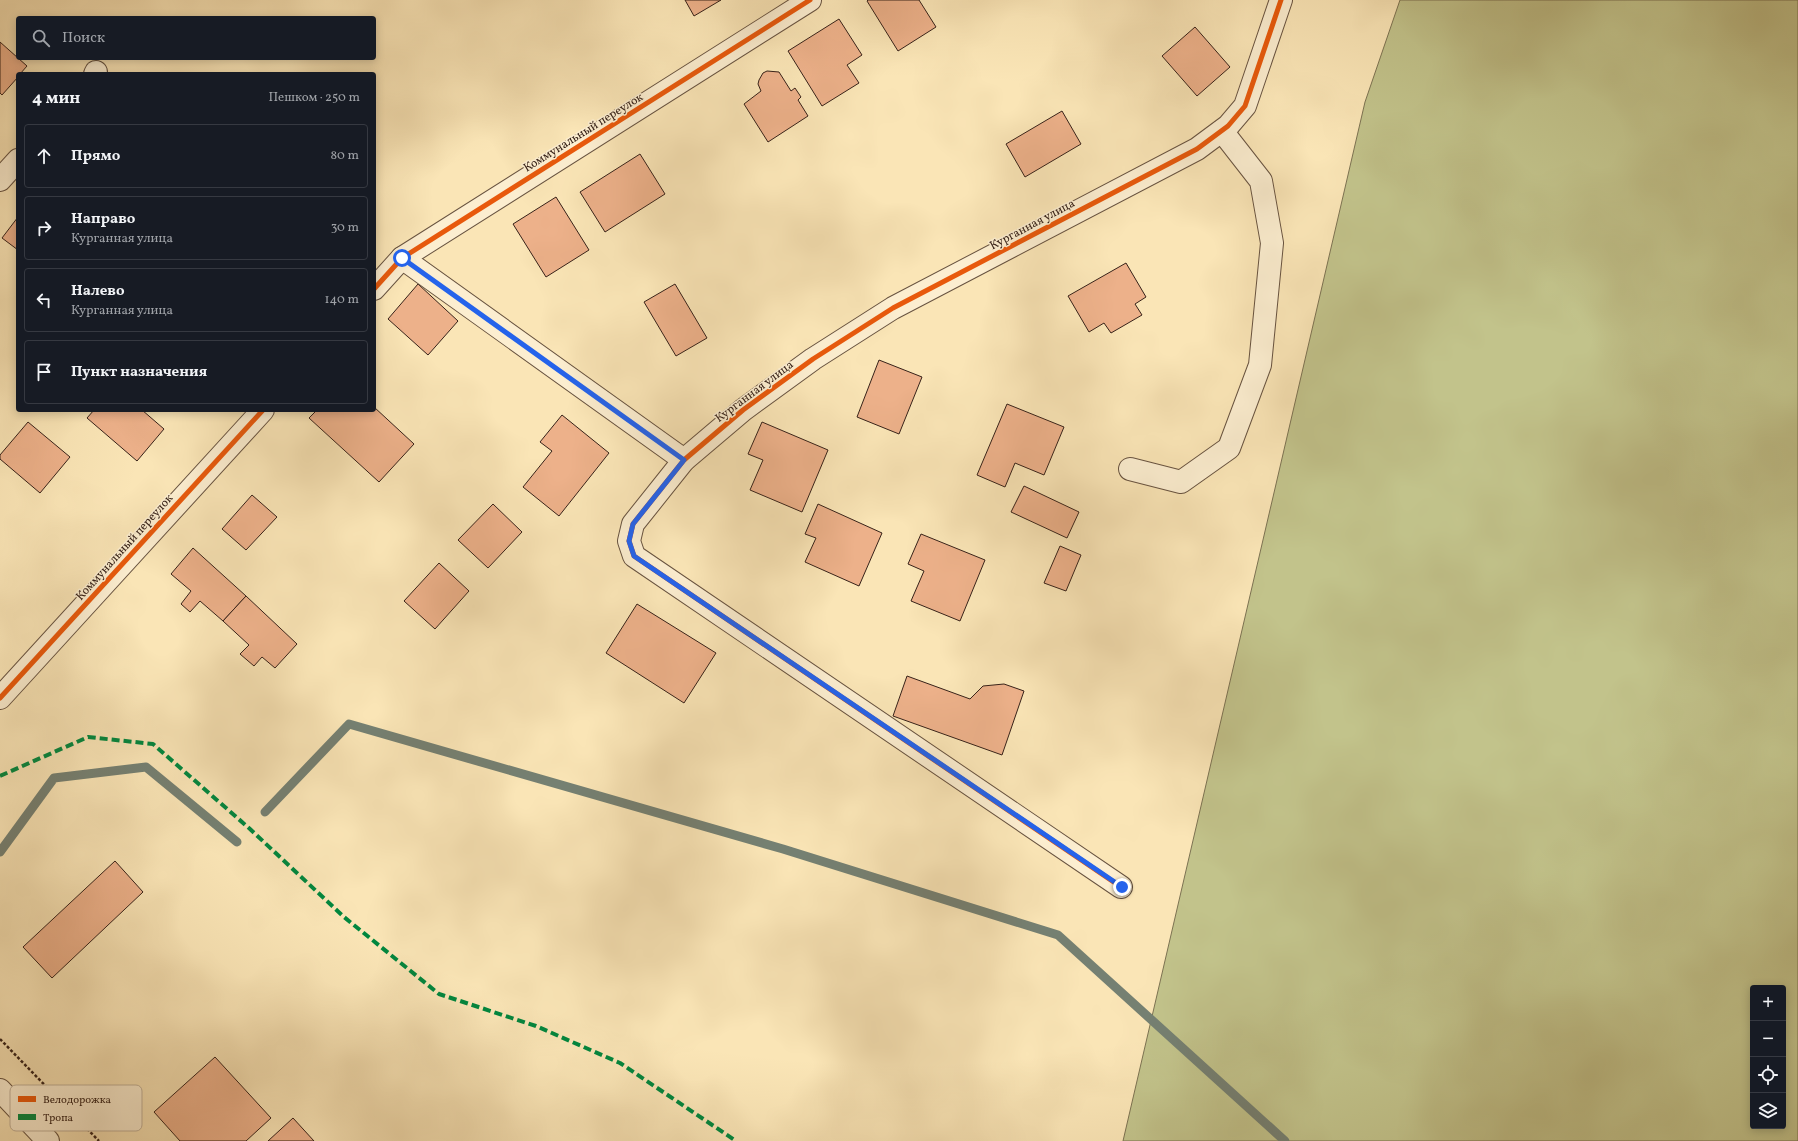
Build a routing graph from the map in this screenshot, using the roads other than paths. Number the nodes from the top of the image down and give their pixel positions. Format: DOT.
graph roads {
  1 [pos="810,0"];
  2 [pos="1281,0"];
  3 [pos="1222,131"];
  4 [pos="16,162"];
  5 [pos="0,180"];
  6 [pos="402,258"];
  7 [pos="376,287"];
  8 [pos="262,412"];
  9 [pos="684,460"];
  10 [pos="1130,469"];
  11 [pos="0,698"];
  12 [pos="1122,887"];
  13 [pos="0,1090"];
  14 [pos="10,1101"];
  15 [pos="39,1131"];
  16 [pos="48,1141"];
  1 -- 6 [label="street, Коммунальный переулок"];
  2 -- 3 [label="street, Курганная улица"];
  3 -- 9 [label="street, Курганная улица"];
  3 -- 10 [label="street"];
  4 -- 5 [label="street"];
  6 -- 7 [label="street, Коммунальный переулок"];
  6 -- 9 [label="street"];
  8 -- 11 [label="street, Коммунальный переулок"];
  9 -- 12 [label="street, Курганная улица"];
  13 -- 14 [label="street"];
  15 -- 16 [label="street"];
}
